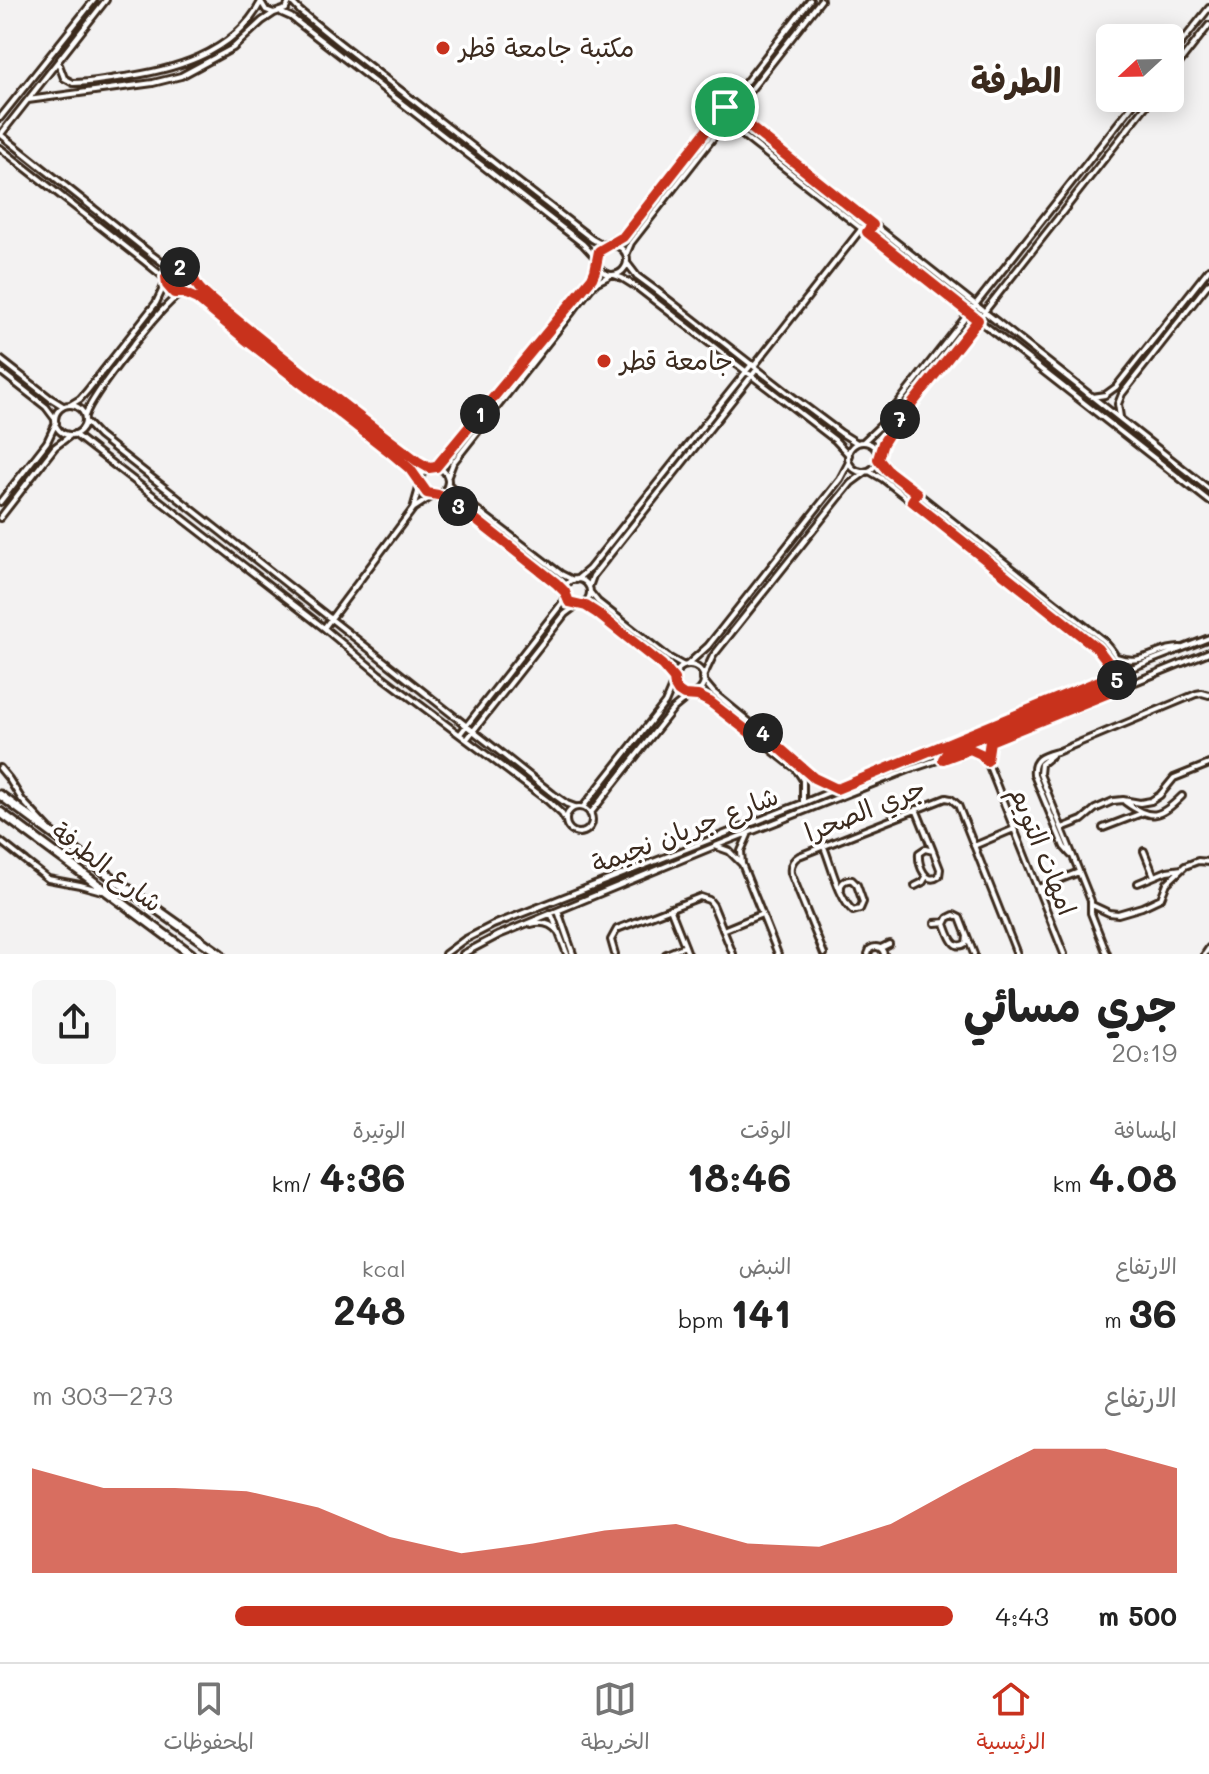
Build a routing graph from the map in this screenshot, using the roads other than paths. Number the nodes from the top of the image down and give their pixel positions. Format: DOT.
graph roads {
  1 [pos="94,0"];
  2 [pos="106,0"];
  3 [pos="290,0"];
  4 [pos="810,0"];
  5 [pos="821,0"];
  6 [pos="261,1"];
  7 [pos="1209,8"];
  8 [pos="277,13"];
  9 [pos="1209,25"];
  10 [pos="1184,39"];
  11 [pos="1184,57"];
  12 [pos="58,62"];
  13 [pos="28,100"];
  14 [pos="725,107"];
  15 [pos="1127,112"];
  16 [pos="1141,112"];
  17 [pos="732,113"];
  18 [pos="718,116"];
  19 [pos="0,118"];
  20 [pos="726,122"];
  21 [pos="709,128"];
  22 [pos="717,134"];
  23 [pos="0,135"];
  24 [pos="0,148"];
  25 [pos="682,163"];
  26 [pos="797,165"];
  27 [pos="689,169"];
  28 [pos="790,173"];
  29 [pos="865,218"];
  30 [pos="873,225"];
  31 [pos="632,228"];
  32 [pos="862,229"];
  33 [pos="638,234"];
  34 [pos="608,246"];
  35 [pos="626,255"];
  36 [pos="596,262"];
  37 [pos="627,263"];
  38 [pos="178,267"];
  39 [pos="1209,269"];
  40 [pos="612,276"];
  41 [pos="592,278"];
  42 [pos="166,281"];
  43 [pos="192,281"];
  44 [pos="597,282"];
  45 [pos="1209,283"];
  46 [pos="181,294"];
  47 [pos="976,305"];
  48 [pos="984,312"];
  49 [pos="969,313"];
  50 [pos="978,320"];
  51 [pos="0,359"];
  52 [pos="754,366"];
  53 [pos="0,371"];
  54 [pos="745,372"];
  55 [pos="751,377"];
  56 [pos="1068,378"];
  57 [pos="1062,386"];
  58 [pos="1091,397"];
  59 [pos="339,401"];
  60 [pos="70,405"];
  61 [pos="63,406"];
  62 [pos="332,407"];
  63 [pos="359,416"];
  64 [pos="85,419"];
  65 [pos="1120,419"];
  66 [pos="55,422"];
  67 [pos="353,423"];
  68 [pos="700,429"];
  69 [pos="72,435"];
  70 [pos="705,435"];
  71 [pos="860,442"];
  72 [pos="849,458"];
  73 [pos="878,458"];
  74 [pos="1180,466"];
  75 [pos="436,467"];
  76 [pos="429,468"];
  77 [pos="867,471"];
  78 [pos="666,472"];
  79 [pos="1174,473"];
  80 [pos="448,476"];
  81 [pos="672,476"];
  82 [pos="420,483"];
  83 [pos="448,484"];
  84 [pos="1209,489"];
  85 [pos="917,493"];
  86 [pos="436,495"];
  87 [pos="912,501"];
  88 [pos="1209,501"];
  89 [pos="0,502"];
  90 [pos="413,509"];
  91 [pos="0,518"];
  92 [pos="250,556"];
  93 [pos="242,564"];
  94 [pos="575,580"];
  95 [pos="589,589"];
  96 [pos="565,595"];
  97 [pos="1049,598"];
  98 [pos="579,604"];
  99 [pos="1043,606"];
  100 [pos="330,619"];
  101 [pos="324,628"];
  102 [pos="537,636"];
  103 [pos="1209,638"];
  104 [pos="543,641"];
  105 [pos="1184,648"];
  106 [pos="1209,652"];
  107 [pos="1116,656"];
  108 [pos="686,666"];
  109 [pos="1121,672"];
  110 [pos="1113,676"];
  111 [pos="505,677"];
  112 [pos="703,678"];
  113 [pos="674,681"];
  114 [pos="512,682"];
  115 [pos="1119,682"];
  116 [pos="1130,684"];
  117 [pos="1111,692"];
  118 [pos="692,695"];
  119 [pos="1209,695"];
  120 [pos="745,719"];
  121 [pos="740,725"];
  122 [pos="466,726"];
  123 [pos="759,730"];
  124 [pos="473,731"];
  125 [pos="460,734"];
  126 [pos="754,736"];
  127 [pos="467,739"];
  128 [pos="990,741"];
  129 [pos="970,749"];
  130 [pos="943,759"];
  131 [pos="987,761"];
  132 [pos="1209,764"];
  133 [pos="0,768"];
  134 [pos="837,789"];
  135 [pos="0,795"];
  136 [pos="1182,796"];
  137 [pos="1123,800"];
  138 [pos="803,803"];
  139 [pos="575,807"];
  140 [pos="583,807"];
  141 [pos="916,809"];
  142 [pos="0,812"];
  143 [pos="1142,813"];
  144 [pos="590,814"];
  145 [pos="1056,819"];
  146 [pos="566,821"];
  147 [pos="1062,828"];
  148 [pos="1103,828"];
  149 [pos="1014,829"];
  150 [pos="750,833"];
  151 [pos="52,834"];
  152 [pos="927,836"];
  153 [pos="0,841"];
  154 [pos="715,846"];
  155 [pos="824,846"];
  156 [pos="974,846"];
  157 [pos="923,850"];
  158 [pos="1144,851"];
  159 [pos="934,853"];
  160 [pos="1071,855"];
  161 [pos="1209,860"];
  162 [pos="742,864"];
  163 [pos="1182,869"];
  164 [pos="1079,872"];
  165 [pos="835,873"];
  166 [pos="1154,876"];
  167 [pos="926,877"];
  168 [pos="847,880"];
  169 [pos="1138,883"];
  170 [pos="915,886"];
  171 [pos="1038,888"];
  172 [pos="841,890"];
  173 [pos="107,893"];
  174 [pos="1092,905"];
  175 [pos="670,908"];
  176 [pos="557,911"];
  177 [pos="551,913"];
  178 [pos="762,914"];
  179 [pos="946,922"];
  180 [pos="935,923"];
  181 [pos="723,930"];
  182 [pos="558,932"];
  183 [pos="499,935"];
  184 [pos="967,936"];
  185 [pos="889,944"];
  186 [pos="685,946"];
  187 [pos="962,946"];
  188 [pos="881,948"];
  189 [pos="1209,948"];
  190 [pos="673,952"];
  191 [pos="189,953"];
  192 [pos="973,953"];
  193 [pos="200,954"];
  194 [pos="220,954"];
  195 [pos="445,954"];
  196 [pos="463,954"];
  197 [pos="567,954"];
  198 [pos="573,954"];
  199 [pos="615,954"];
  200 [pos="666,954"];
  201 [pos="688,954"];
  202 [pos="733,954"];
  203 [pos="778,954"];
  204 [pos="823,954"];
  205 [pos="868,954"];
  206 [pos="884,954"];
  207 [pos="1017,954"];
  208 [pos="1064,954"];
  209 [pos="1107,954"];
  210 [pos="1205,954"];
  1 -- 19 [label="street"];
  2 -- 12 [label="street"];
  3 -- 8 [label="street"];
  3 -- 34 [label="street"];
  4 -- 14 [label="street"];
  5 -- 17 [label="street"];
  6 -- 8 [label="street"];
  6 -- 12 [label="street"];
  7 -- 10 [label="street"];
  8 -- 13 [label="street"];
  8 -- 36 [label="street"];
  9 -- 11 [label="street"];
  12 -- 13 [label="street"];
  13 -- 23 [label="street"];
  14 -- 17 [label="street"];
  14 -- 18 [label="street"];
  15 -- 47 [label="street"];
  16 -- 48 [label="street"];
  17 -- 20 [label="street"];
  17 -- 26 [label="street"];
  18 -- 20 [label="street"];
  18 -- 21 [label="street"];
  20 -- 22 [label="street"];
  20 -- 28 [label="street"];
  21 -- 22 [label="street"];
  21 -- 25 [label="street"];
  22 -- 27 [label="street"];
  23 -- 38 [label="street"];
  24 -- 42 [label="street"];
  25 -- 27 [label="street"];
  25 -- 31 [label="street"];
  26 -- 28 [label="street"];
  26 -- 29 [label="street"];
  27 -- 33 [label="street"];
  28 -- 32 [label="street"];
  29 -- 30 [label="street"];
  29 -- 32 [label="street"];
  30 -- 32 [label="street"];
  30 -- 47 [label="street"];
  31 -- 33 [label="street"];
  31 -- 34 [label="street"];
  32 -- 49 [label="street"];
  32 -- 52 [label="street"];
  33 -- 35 [label="street"];
  34 -- 35 [label="street"];
  34 -- 36 [label="street"];
  35 -- 37 [label="street"];
  36 -- 40 [label="street"];
  36 -- 41 [label="street"];
  37 -- 40 [label="street"];
  37 -- 52 [label="street"];
  38 -- 42 [label="street"];
  38 -- 43 [label="street"];
  39 -- 58 [label="street"];
  40 -- 44 [label="street"];
  40 -- 54 [label="street"];
  41 -- 44 [label="street"];
  41 -- 75 [label="street"];
  42 -- 46 [label="street"];
  42 -- 60 [label="street"];
  43 -- 46 [label="street"];
  43 -- 59 [label="street"];
  44 -- 80 [label="street"];
  45 -- 65 [label="street"];
  46 -- 62 [label="street"];
  46 -- 64 [label="street"];
  47 -- 48 [label="street"];
  47 -- 49 [label="street"];
  48 -- 50 [label="street"];
  48 -- 56 [label="street"];
  49 -- 50 [label="street"];
  49 -- 71 [label="street"];
  50 -- 57 [label="street"];
  50 -- 73 [label="street"];
  51 -- 61 [label="street"];
  52 -- 54 [label="street"];
  52 -- 55 [label="street"];
  52 -- 71 [label="street"];
  53 -- 66 [label="street"];
  54 -- 55 [label="street"];
  54 -- 68 [label="street"];
  55 -- 70 [label="street"];
  55 -- 72 [label="street"];
  56 -- 57 [label="street"];
  56 -- 58 [label="street"];
  57 -- 79 [label="street"];
  58 -- 65 [label="street"];
  59 -- 62 [label="street"];
  59 -- 63 [label="street"];
  60 -- 61 [label="street"];
  60 -- 64 [label="street"];
  61 -- 66 [label="street"];
  62 -- 67 [label="street"];
  63 -- 67 [label="street"];
  63 -- 76 [label="street"];
  64 -- 69 [label="street"];
  64 -- 92 [label="street"];
  65 -- 74 [label="street"];
  66 -- 69 [label="street"];
  66 -- 89 [label="street"];
  67 -- 82 [label="street"];
  68 -- 70 [label="street"];
  68 -- 78 [label="street"];
  69 -- 91 [label="street"];
  69 -- 93 [label="street"];
  70 -- 81 [label="street"];
  71 -- 72 [label="street"];
  71 -- 73 [label="street"];
  72 -- 77 [label="street"];
  72 -- 108 [label="street"];
  73 -- 77 [label="street"];
  73 -- 85 [label="street"];
  74 -- 79 [label="street"];
  74 -- 84 [label="street"];
  75 -- 76 [label="street"];
  75 -- 80 [label="street"];
  76 -- 82 [label="street"];
  77 -- 87 [label="street"];
  77 -- 112 [label="street"];
  78 -- 81 [label="street"];
  78 -- 94 [label="street"];
  79 -- 88 [label="street"];
  80 -- 83 [label="street"];
  81 -- 95 [label="street"];
  82 -- 86 [label="street"];
  82 -- 90 [label="street"];
  83 -- 86 [label="street"];
  83 -- 94 [label="street"];
  85 -- 87 [label="street"];
  85 -- 97 [label="street"];
  86 -- 90 [label="street"];
  86 -- 96 [label="street"];
  87 -- 99 [label="street"];
  90 -- 100 [label="street"];
  92 -- 93 [label="street"];
  92 -- 100 [label="street"];
  93 -- 101 [label="street"];
  94 -- 95 [label="street"];
  94 -- 96 [label="street"];
  95 -- 98 [label="street"];
  95 -- 108 [label="street"];
  96 -- 98 [label="street"];
  96 -- 102 [label="street"];
  97 -- 99 [label="street"];
  97 -- 107 [label="street"];
  98 -- 104 [label="street"];
  98 -- 113 [label="street"];
  99 -- 110 [label="street"];
  100 -- 101 [label="street"];
  100 -- 122 [label="street"];
  101 -- 125 [label="street"];
  102 -- 104 [label="street"];
  102 -- 111 [label="street"];
  103 -- 105 [label="street, شارع جريان نجيمة"];
  104 -- 114 [label="street"];
  105 -- 107 [label="street"];
  105 -- 109 [label="street, شارع جريان نجيمة"];
  106 -- 116 [label="street, شارع جريان نجيمة"];
  107 -- 109 [label="street"];
  108 -- 112 [label="street"];
  108 -- 113 [label="street"];
  109 -- 110 [label="street, شارع جريان نجيمة"];
  109 -- 115 [label="street"];
  110 -- 115 [label="street"];
  110 -- 134 [label="street, شارع جريان نجيمة"];
  111 -- 114 [label="street"];
  111 -- 122 [label="street"];
  112 -- 118 [label="street"];
  112 -- 120 [label="street"];
  113 -- 118 [label="street"];
  113 -- 140 [label="street"];
  114 -- 124 [label="street"];
  115 -- 116 [label="street"];
  115 -- 117 [label="street"];
  115 -- 130 [label="street"];
  116 -- 117 [label="street, شارع جريان نجيمة"];
  117 -- 128 [label="street, شارع جريان نجيمة"];
  118 -- 121 [label="street"];
  118 -- 144 [label="street"];
  119 -- 145 [label="street"];
  120 -- 121 [label="street"];
  120 -- 123 [label="street"];
  121 -- 126 [label="street"];
  122 -- 124 [label="street"];
  122 -- 125 [label="street"];
  123 -- 126 [label="street"];
  123 -- 134 [label="street"];
  124 -- 127 [label="street"];
  124 -- 139 [label="street"];
  125 -- 127 [label="street"];
  126 -- 138 [label="street"];
  127 -- 146 [label="street"];
  128 -- 129 [label="street, شارع جريان نجيمة"];
  128 -- 131 [label="street, امهات التويم"];
  129 -- 130 [label="street, شارع جريان نجيمة"];
  129 -- 131 [label="street, امهات التويم"];
  130 -- 150 [label="street, شارع جريان نجيمة"];
  131 -- 149 [label="street, امهات التويم"];
  132 -- 137 [label="street"];
  133 -- 151 [label="street, شارع الطرفة"];
  134 -- 138 [label="street, شارع جريان نجيمة"];
  135 -- 151 [label="main road, شارع الطرفة"];
  136 -- 143 [label="street"];
  137 -- 143 [label="street"];
  137 -- 147 [label="street"];
  138 -- 195 [label="street, شارع جريان نجيمة"];
  139 -- 140 [label="street"];
  139 -- 146 [label="street"];
  140 -- 144 [label="street"];
  141 -- 152 [label="street"];
  141 -- 155 [label="street, جري الصحرا"];
  141 -- 156 [label="street, جري الصحرا"];
  142 -- 173 [label="main road, شارع الطرفة"];
  143 -- 148 [label="street"];
  144 -- 146 [label="street"];
  145 -- 147 [label="street"];
  145 -- 160 [label="street"];
  147 -- 160 [label="street"];
  149 -- 156 [label="street"];
  149 -- 171 [label="street, امهات التويم"];
  150 -- 154 [label="street, شارع جريان نجيمة"];
  150 -- 162 [label="street"];
  151 -- 194 [label="main road, شارع الطرفة"];
  152 -- 157 [label="street"];
  152 -- 159 [label="street"];
  153 -- 173 [label="street"];
  154 -- 162 [label="street"];
  154 -- 176 [label="street, شارع جريان نجيمة"];
  155 -- 165 [label="street"];
  155 -- 204 [label="street, جري الصحرا"];
  156 -- 207 [label="street, جري الصحرا"];
  157 -- 159 [label="street"];
  157 -- 167 [label="street"];
  158 -- 166 [label="street"];
  159 -- 167 [label="street"];
  160 -- 164 [label="street"];
  161 -- 163 [label="street"];
  162 -- 178 [label="street"];
  163 -- 166 [label="street"];
  163 -- 174 [label="street"];
  164 -- 171 [label="street"];
  164 -- 174 [label="street"];
  165 -- 168 [label="street"];
  165 -- 172 [label="street"];
  166 -- 169 [label="street"];
  167 -- 170 [label="street"];
  168 -- 172 [label="street"];
  168 -- 172 [label="street"];
  171 -- 208 [label="street, امهات التويم"];
  173 -- 191 [label="main road, شارع الطرفة"];
  174 -- 209 [label="street"];
  175 -- 181 [label="street"];
  175 -- 186 [label="street"];
  175 -- 199 [label="street"];
  176 -- 177 [label="street, شارع جريان نجيمة"];
  176 -- 198 [label="street"];
  177 -- 182 [label="street"];
  177 -- 183 [label="street, شارع جريان نجيمة"];
  178 -- 181 [label="street"];
  178 -- 203 [label="street"];
  179 -- 180 [label="street"];
  179 -- 184 [label="street"];
  179 -- 187 [label="street"];
  181 -- 202 [label="street"];
  182 -- 183 [label="street"];
  182 -- 197 [label="street"];
  183 -- 196 [label="street, شارع جريان نجيمة"];
  184 -- 187 [label="street"];
  184 -- 192 [label="street"];
  185 -- 188 [label="street"];
  186 -- 190 [label="street"];
  186 -- 201 [label="street"];
  187 -- 192 [label="street"];
  188 -- 205 [label="street"];
  188 -- 206 [label="street"];
  189 -- 210 [label="street"];
  190 -- 200 [label="street"];
  191 -- 193 [label="main road"];
}
